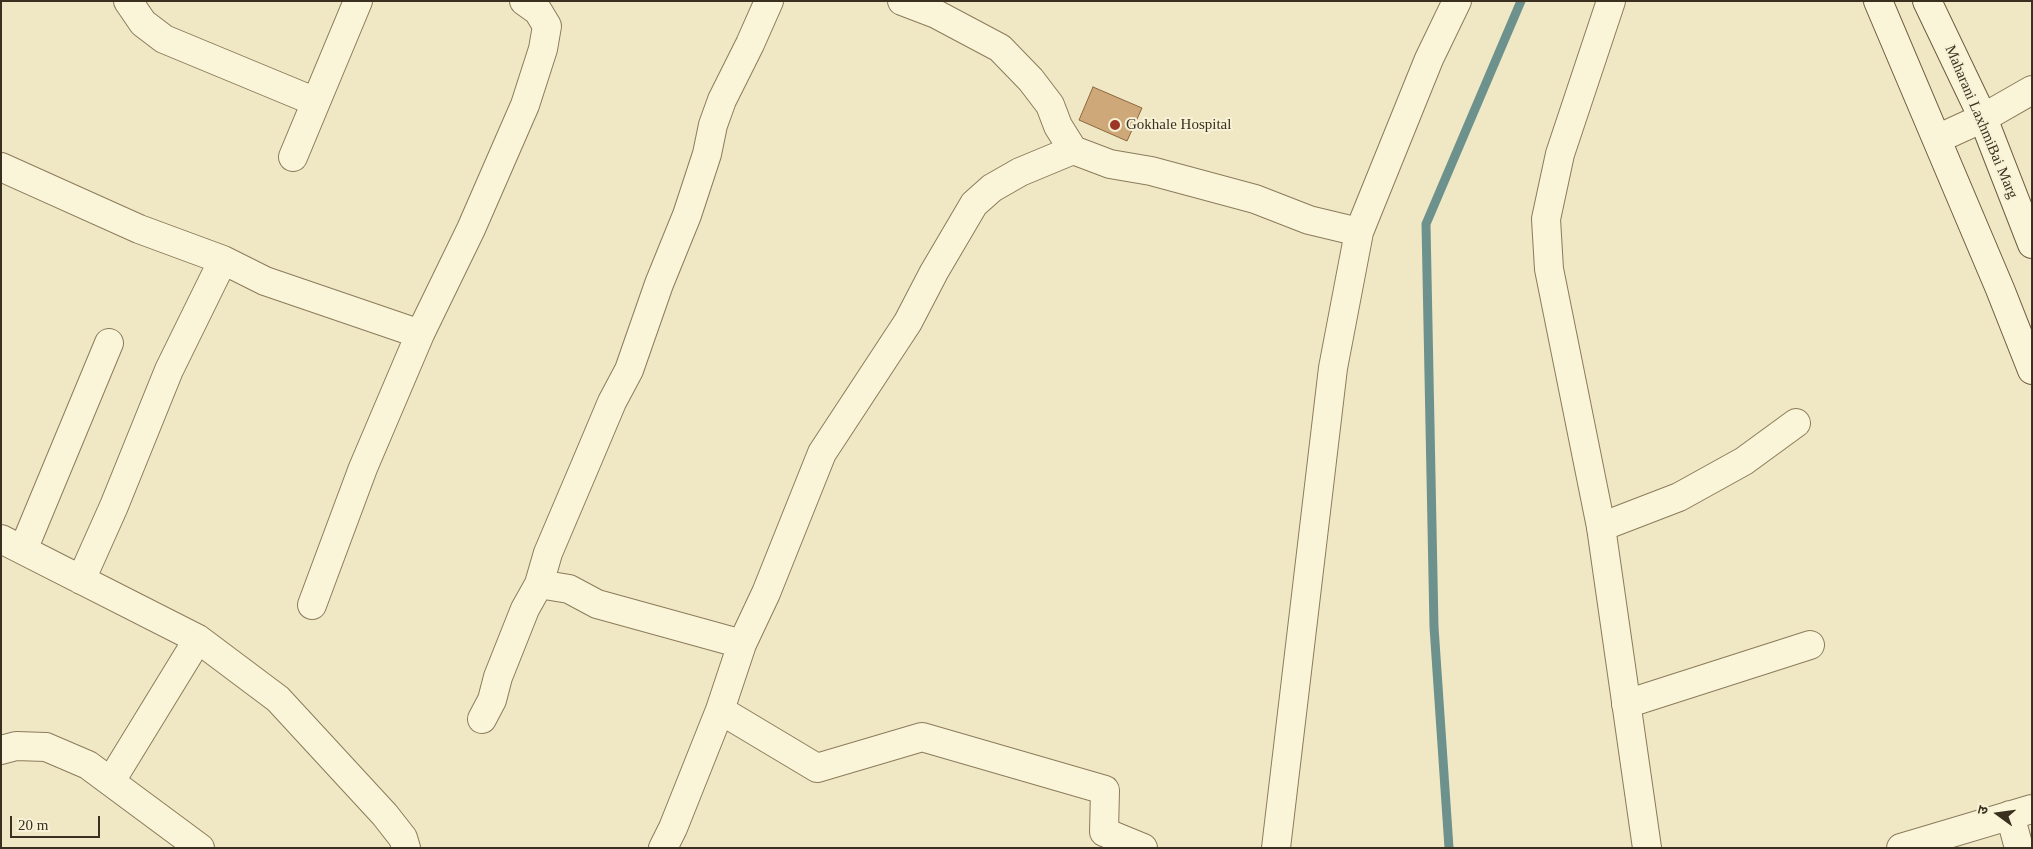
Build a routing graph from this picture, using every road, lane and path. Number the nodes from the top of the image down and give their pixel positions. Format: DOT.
graph roads {
  1 [pos="128,1"];
  2 [pos="358,1"];
  3 [pos="524,1"];
  4 [pos="769,1"];
  5 [pos="902,1"];
  6 [pos="1457,1"];
  7 [pos="1611,1"];
  8 [pos="1878,1"];
  9 [pos="1927,1"];
  10 [pos="2028,97"];
  11 [pos="316,102"];
  12 [pos="1982,118"];
  13 [pos="1937,139"];
  14 [pos="1072,150"];
  15 [pos="293,156"];
  16 [pos="1,167"];
  17 [pos="1359,232"];
  18 [pos="2032,244"];
  19 [pos="223,260"];
  20 [pos="420,334"];
  21 [pos="109,343"];
  22 [pos="2032,370"];
  23 [pos="1796,423"];
  24 [pos="1601,527"];
  25 [pos="12,544"];
  26 [pos="81,580"];
  27 [pos="539,584"];
  28 [pos="312,605"];
  29 [pos="198,639"];
  30 [pos="742,644"];
  31 [pos="1810,644"];
  32 [pos="1626,704"];
  33 [pos="720,710"];
  34 [pos="482,719"];
  35 [pos="1,750"];
  36 [pos="111,781"];
  37 [pos="2021,812"];
  38 [pos="200,848"];
  39 [pos="406,848"];
  40 [pos="663,848"];
  41 [pos="1142,848"];
  42 [pos="1276,848"];
  43 [pos="1647,848"];
  44 [pos="1901,848"];
  45 [pos="2019,848"];
  1 -- 11 [label="street"];
  2 -- 11 [label="street"];
  3 -- 20 [label="street"];
  4 -- 27 [label="street"];
  5 -- 14 [label="street"];
  6 -- 17 [label="street"];
  7 -- 24 [label="street"];
  8 -- 13 [label="street"];
  9 -- 12 [label="street, Maharani LaxhmiBai Marg"];
  10 -- 12 [label="street"];
  11 -- 15 [label="street"];
  12 -- 13 [label="street"];
  12 -- 18 [label="street, Maharani LaxhmiBai Marg"];
  13 -- 22 [label="street"];
  14 -- 17 [label="street"];
  14 -- 30 [label="street"];
  16 -- 19 [label="street"];
  17 -- 42 [label="street"];
  19 -- 20 [label="street"];
  19 -- 26 [label="street"];
  20 -- 28 [label="street"];
  21 -- 25 [label="street"];
  23 -- 24 [label="street"];
  24 -- 32 [label="street"];
  25 -- 26 [label="street"];
  26 -- 29 [label="street"];
  27 -- 30 [label="street"];
  27 -- 34 [label="street"];
  29 -- 36 [label="street"];
  29 -- 39 [label="street"];
  30 -- 33 [label="street"];
  31 -- 32 [label="street"];
  32 -- 43 [label="street"];
  33 -- 40 [label="street"];
  33 -- 41 [label="street"];
  35 -- 36 [label="street"];
  36 -- 38 [label="street"];
  37 -- 44 [label="street"];
  37 -- 45 [label="street"];
}
